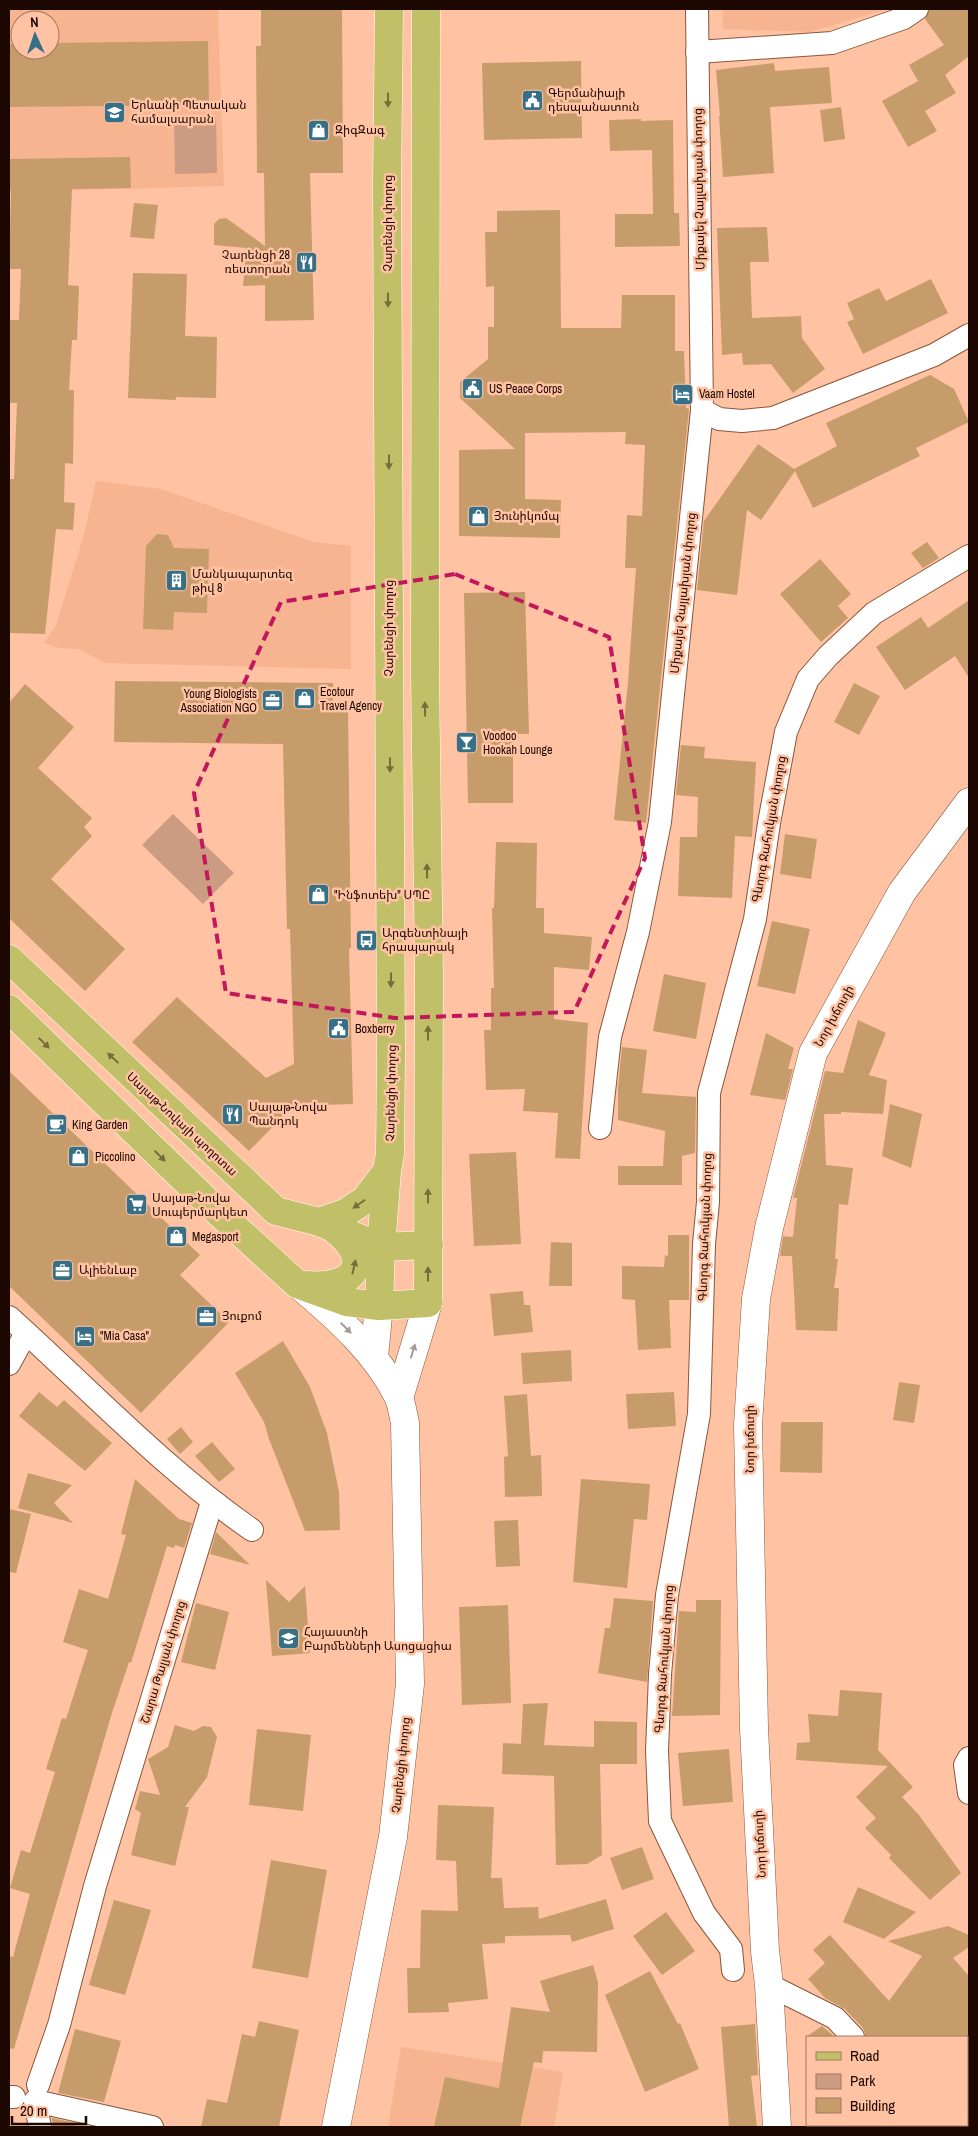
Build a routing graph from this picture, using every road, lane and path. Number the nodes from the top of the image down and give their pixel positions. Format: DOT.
graph roads {
  1 [pos="389,9"];
  2 [pos="426,9"];
  3 [pos="697,9"];
  4 [pos="917,9"];
  5 [pos="698,52"];
  6 [pos="969,335"];
  7 [pos="702,410"];
  8 [pos="969,556"];
  9 [pos="969,802"];
  10 [pos="9,959"];
  11 [pos="9,1009"];
  12 [pos="600,1128"];
  13 [pos="387,1171"];
  14 [pos="325,1225"];
  15 [pos="429,1245"];
  16 [pos="381,1247"];
  17 [pos="297,1284"];
  18 [pos="428,1303"];
  19 [pos="379,1306"];
  20 [pos="9,1317"];
  21 [pos="26,1333"];
  22 [pos="374,1357"];
  23 [pos="9,1364"];
  24 [pos="399,1398"];
  25 [pos="212,1502"];
  26 [pos="252,1530"];
  27 [pos="969,1758"];
  28 [pos="969,1792"];
  29 [pos="733,1970"];
  30 [pos="769,1985"];
  31 [pos="852,2036"];
  32 [pos="24,2095"];
  33 [pos="40,2127"];
  34 [pos="152,2127"];
  35 [pos="336,2127"];
  36 [pos="777,2127"];
  1 -- 13 [label="main road, Չարենցի փողոց, one-way"];
  15 -- 2 [label="main road, one-way"];
  3 -- 5 [label="street, Միքայել Չայլախյան փողոց"];
  4 -- 5 [label="street"];
  5 -- 7 [label="street, Միքայել Չայլախյան փողոց"];
  6 -- 7 [label="street"];
  7 -- 12 [label="street, Միքայել Չայլախյան փողոց"];
  8 -- 29 [label="street, Գևորգ Ջահուկյան փողոց"];
  9 -- 30 [label="main road, Նոր խճուղի"];
  14 -- 10 [label="main road, Սայաթ-Նովայի պողոտա, one-way"];
  11 -- 17 [label="main road, one-way"];
  13 -- 14 [label="main road, one-way"];
  13 -- 16 [label="main road, Չարենցի փողոց"];
  14 -- 16 [label="main road, Սայաթ-Նովայի պողոտա"];
  17 -- 14 [label="main road, one-way"];
  15 -- 16 [label="main road"];
  18 -- 15 [label="main road, one-way"];
  16 -- 19 [label="main road, Չարենցի փողոց"];
  17 -- 19 [label="main road"];
  17 -- 22 [label="main road, one-way"];
  18 -- 19 [label="main road"];
  24 -- 18 [label="main road, one-way"];
  19 -- 22 [label="main road, Չարենցի փողոց"];
  20 -- 21 [label="street"];
  21 -- 23 [label="street"];
  21 -- 25 [label="street"];
  22 -- 24 [label="main road, Չարենցի փողոց"];
  24 -- 35 [label="main road, Չարենցի փողոց"];
  25 -- 26 [label="street"];
  25 -- 32 [label="street, Շարա Թալյան փողոց"];
  27 -- 28 [label="street"];
  30 -- 31 [label="street"];
  30 -- 36 [label="main road, Նոր խճուղի"];
  32 -- 33 [label="street"];
  32 -- 34 [label="street"];
}
